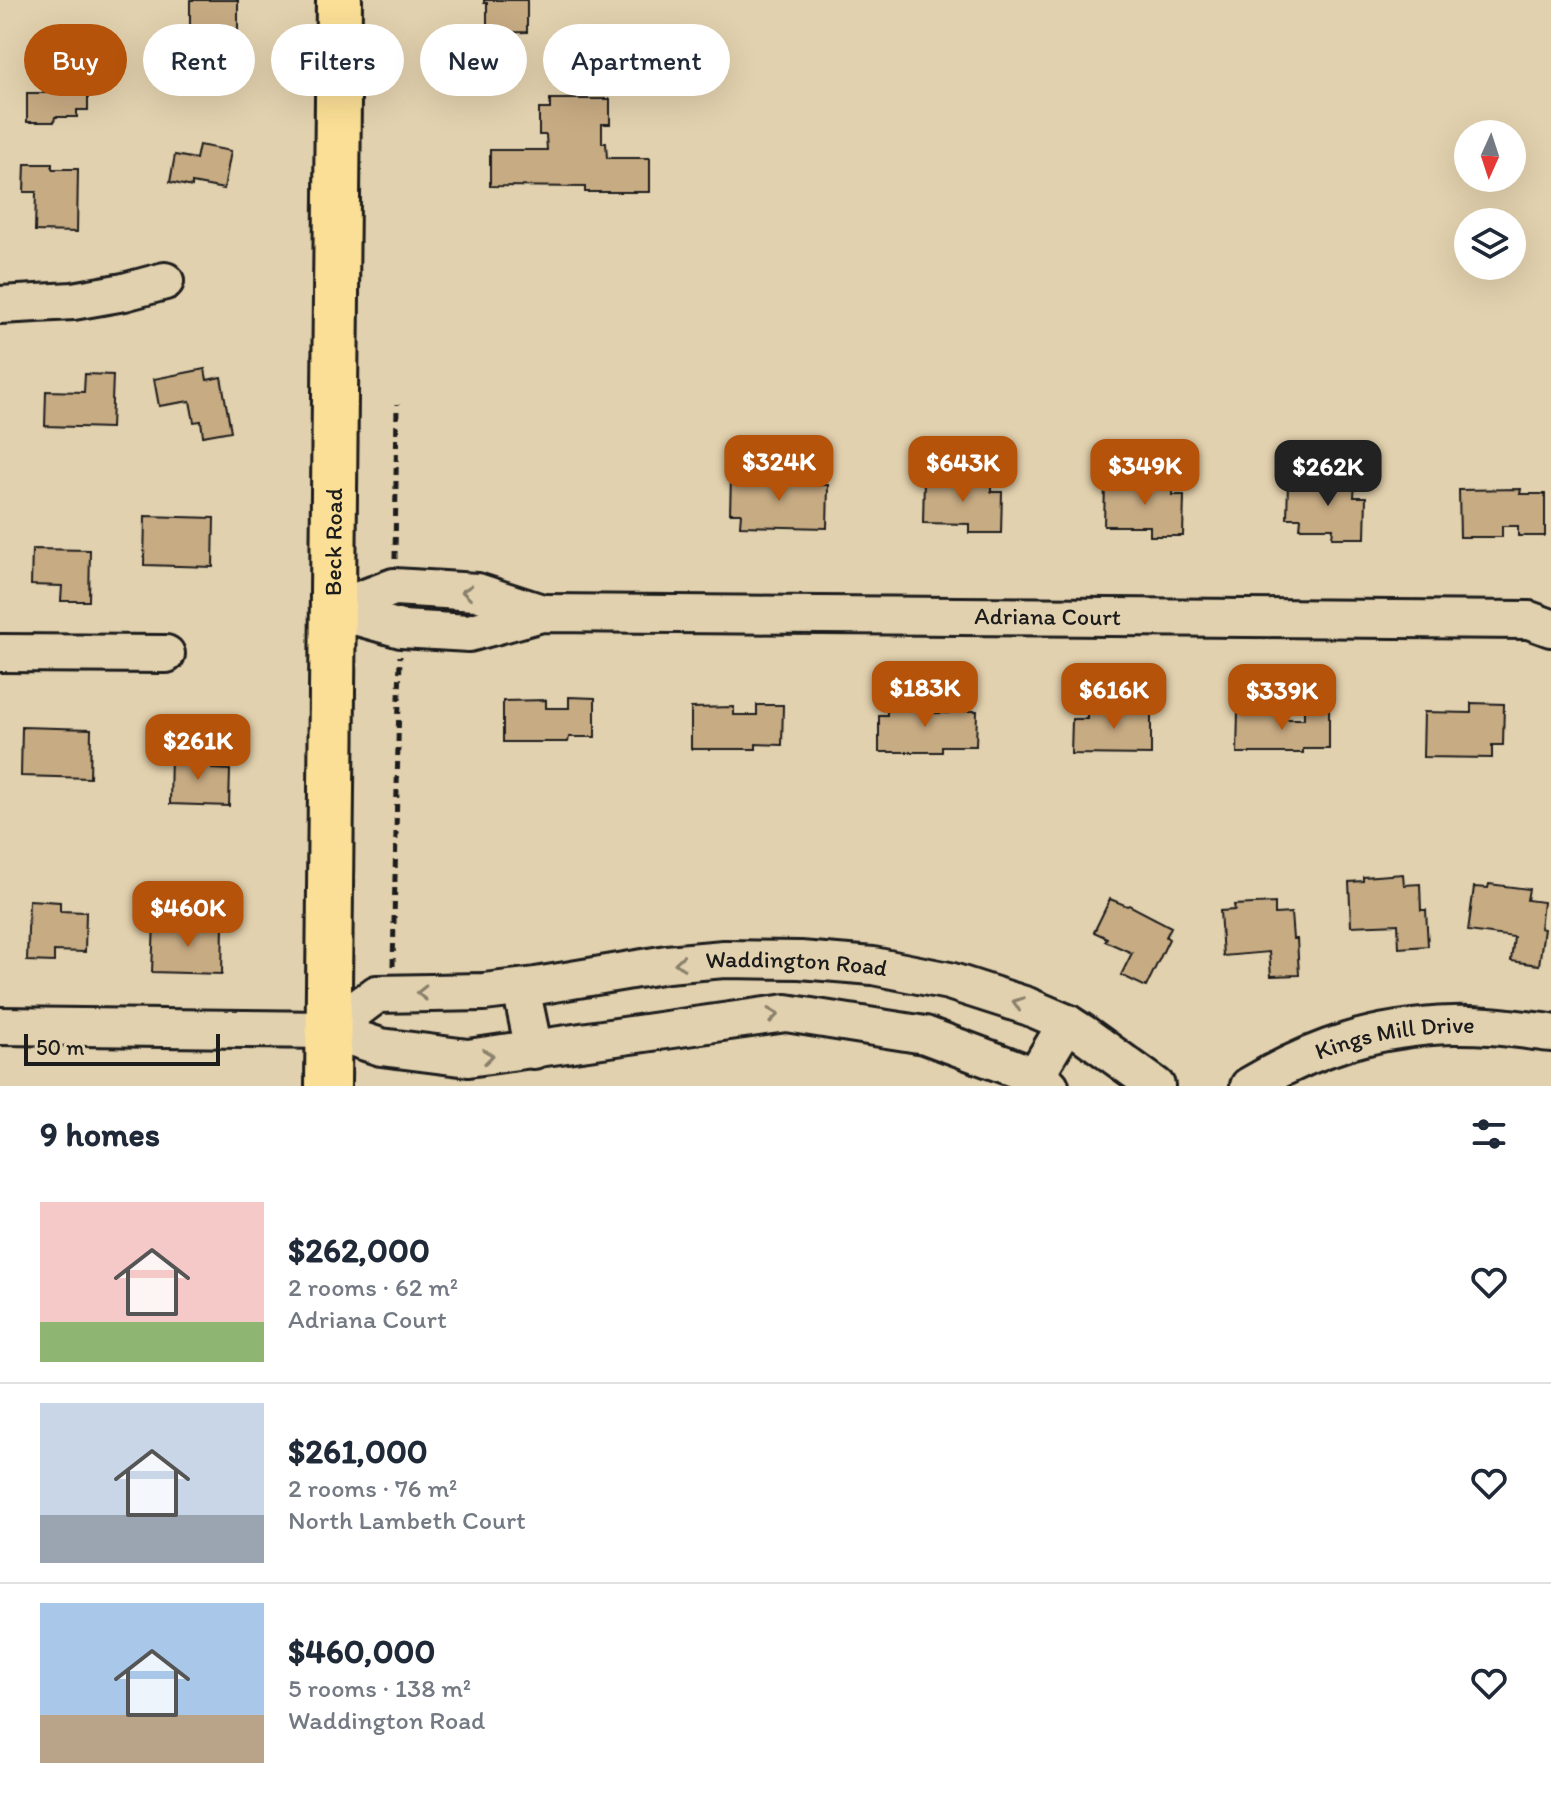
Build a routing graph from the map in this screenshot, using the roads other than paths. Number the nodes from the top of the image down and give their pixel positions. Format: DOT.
graph roads {
  1 [pos="339,0"];
  2 [pos="165,281"];
  3 [pos="0,305"];
  4 [pos="333,610"];
  5 [pos="542,613"];
  6 [pos="1551,628"];
  7 [pos="0,653"];
  8 [pos="166,654"];
  9 [pos="521,988"];
  10 [pos="1067,1023"];
  11 [pos="0,1026"];
  12 [pos="329,1030"];
  13 [pos="1551,1033"];
  14 [pos="534,1050"];
  15 [pos="1042,1081"];
  16 [pos="328,1086"];
  17 [pos="1156,1086"];
  18 [pos="1249,1086"];
  1 -- 4 [label="main road, Beck Road"];
  2 -- 3 [label="street"];
  4 -- 5 [label="street, Adriana Court"];
  5 -- 4 [label="street, Adriana Court, one-way"];
  4 -- 12 [label="main road, Beck Road"];
  5 -- 6 [label="street, Adriana Court"];
  7 -- 8 [label="street"];
  10 -- 9 [label="street, Waddington Road, one-way"];
  9 -- 12 [label="street, Waddington Road, one-way"];
  9 -- 14 [label="street"];
  10 -- 15 [label="street, Waddington Road"];
  10 -- 17 [label="street, Waddington Road"];
  11 -- 12 [label="street, Waddington Road"];
  12 -- 14 [label="street, Waddington Road, one-way"];
  12 -- 16 [label="main road, Beck Road"];
  13 -- 18 [label="street, Kings Mill Drive"];
  14 -- 15 [label="street, Waddington Road, one-way"];
}
